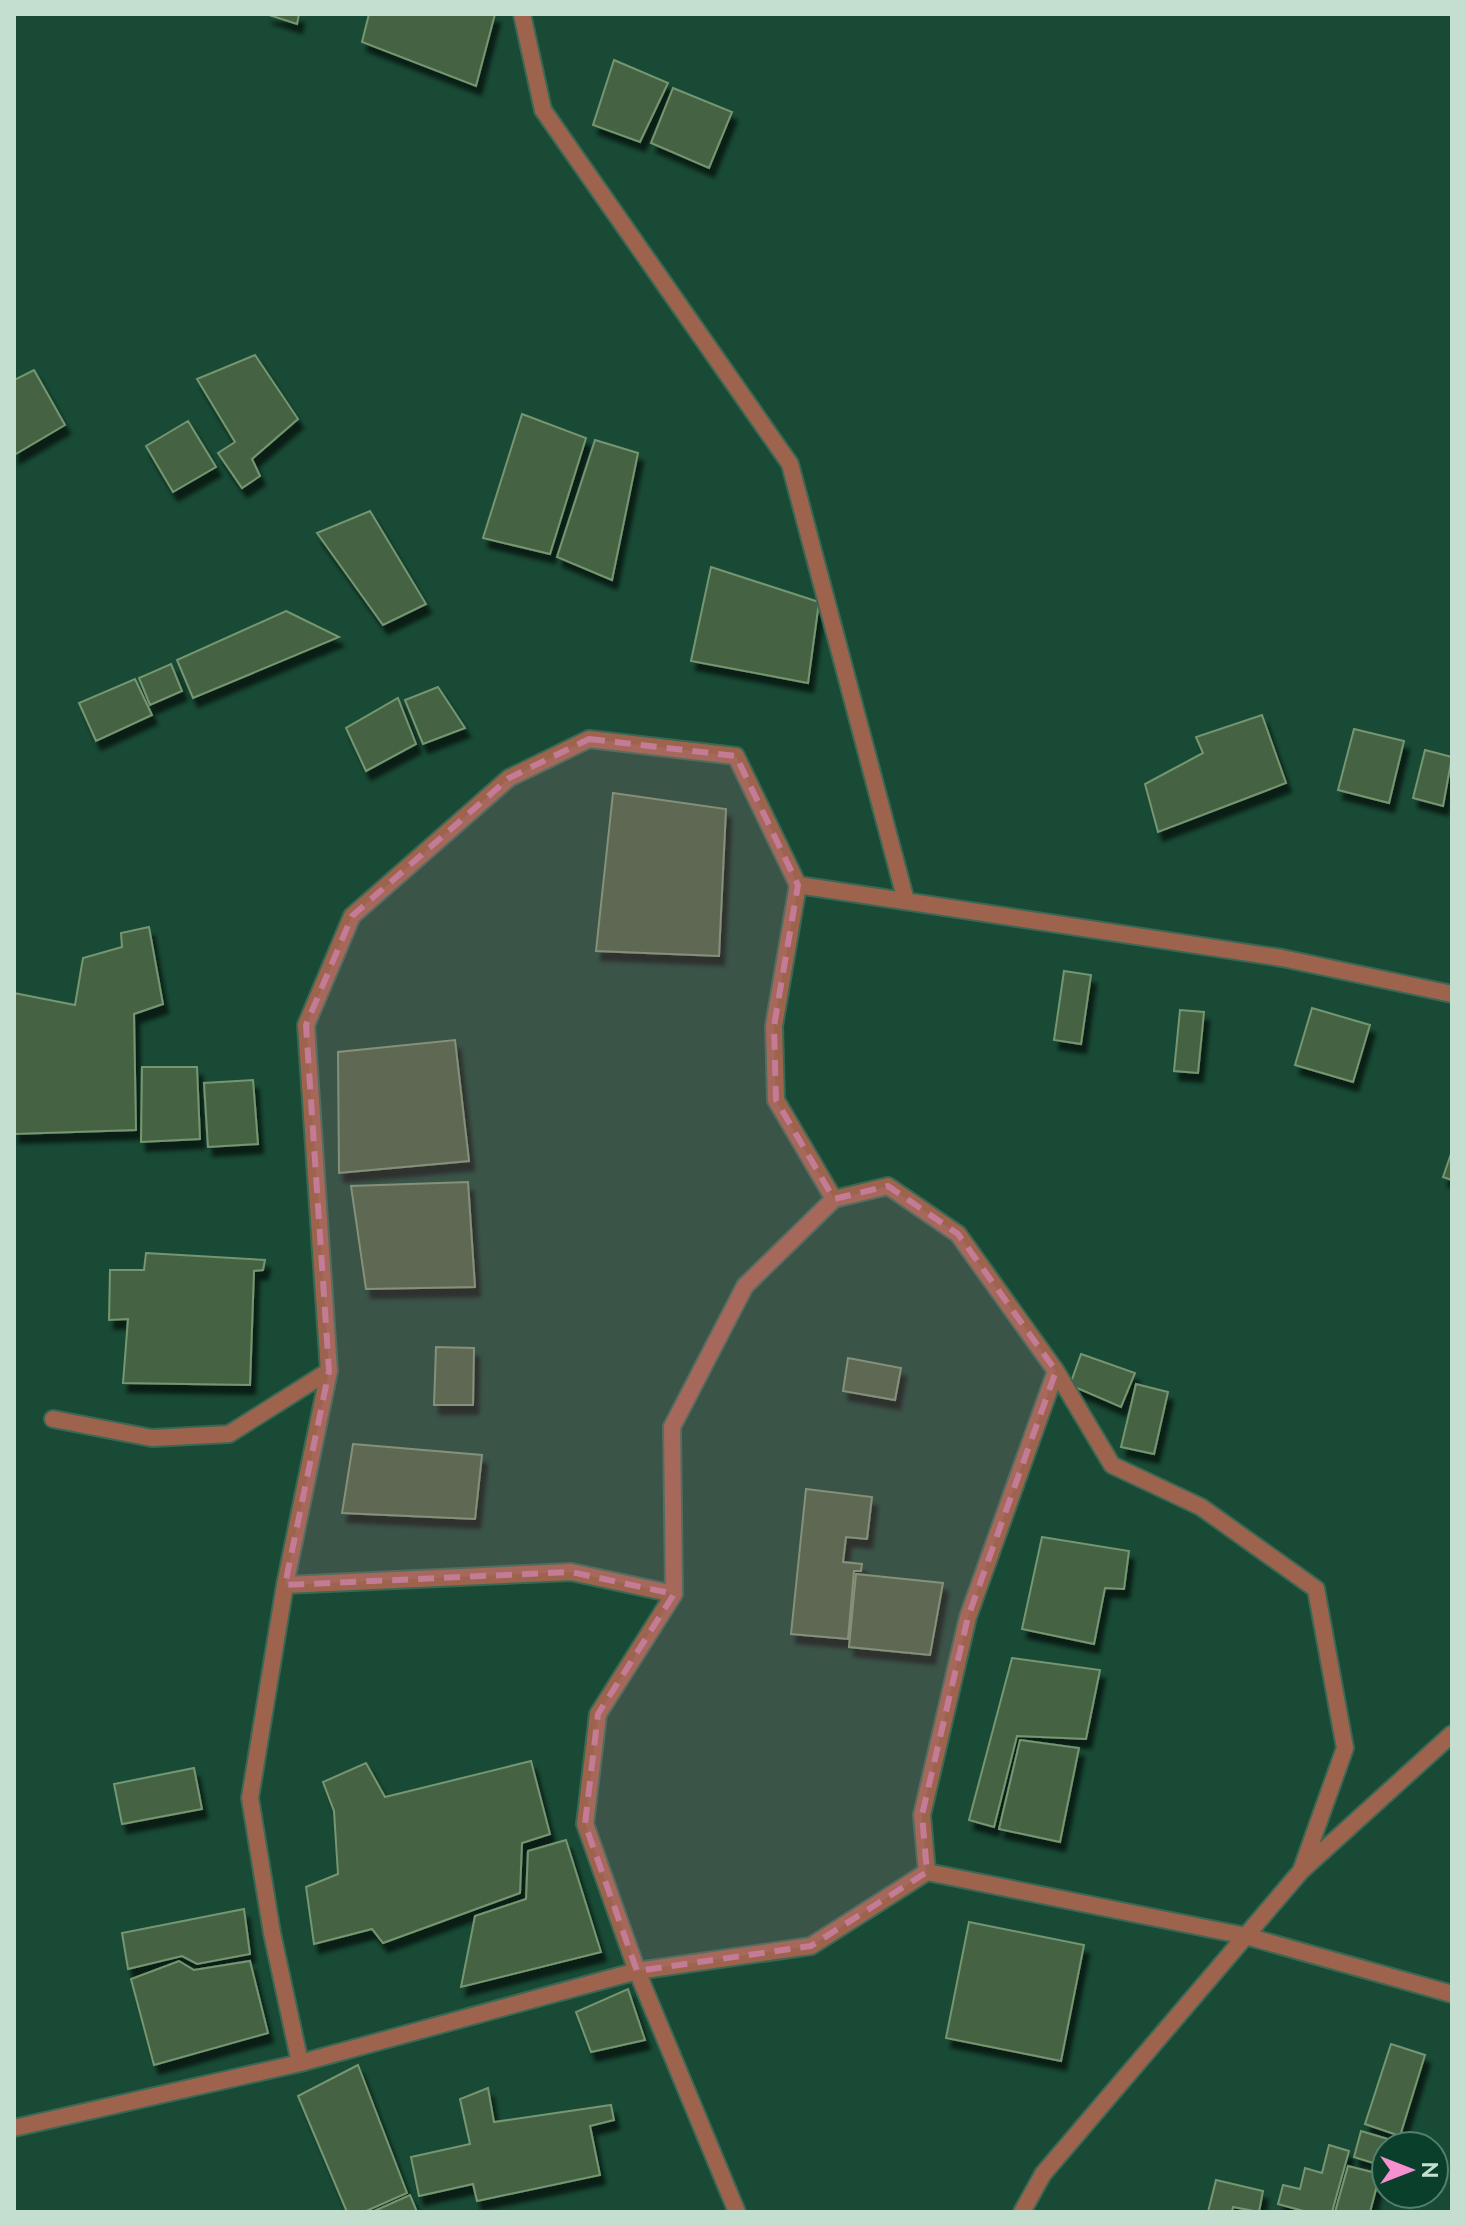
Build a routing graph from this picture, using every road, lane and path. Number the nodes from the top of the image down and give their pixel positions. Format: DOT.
graph roads {
  1 [pos="522,14"];
  2 [pos="798,885"];
  3 [pos="906,901"];
  4 [pos="1452,994"];
  5 [pos="834,1199"];
  6 [pos="329,1371"];
  7 [pos="1056,1371"];
  8 [pos="53,1419"];
  9 [pos="285,1585"];
  10 [pos="674,1594"];
  11 [pos="1452,1734"];
  12 [pos="1301,1871"];
  13 [pos="927,1872"];
  14 [pos="1246,1936"];
  15 [pos="637,1971"];
  16 [pos="1452,1994"];
  17 [pos="300,2063"];
  18 [pos="14,2128"];
  19 [pos="737,2212"];
  20 [pos="1022,2212"];
  1 -- 3 [label="street"];
  2 -- 3 [label="street"];
  2 -- 5 [label="street"];
  2 -- 6 [label="street"];
  3 -- 4 [label="street"];
  5 -- 7 [label="street"];
  5 -- 10 [label="street"];
  6 -- 8 [label="street"];
  6 -- 9 [label="street"];
  7 -- 12 [label="street"];
  7 -- 13 [label="street"];
  9 -- 10 [label="street"];
  9 -- 17 [label="street"];
  10 -- 15 [label="street"];
  11 -- 12 [label="street"];
  12 -- 14 [label="street"];
  13 -- 14 [label="street"];
  13 -- 15 [label="street"];
  14 -- 16 [label="street"];
  14 -- 20 [label="street"];
  15 -- 17 [label="street"];
  15 -- 19 [label="street"];
  17 -- 18 [label="street"];
}
